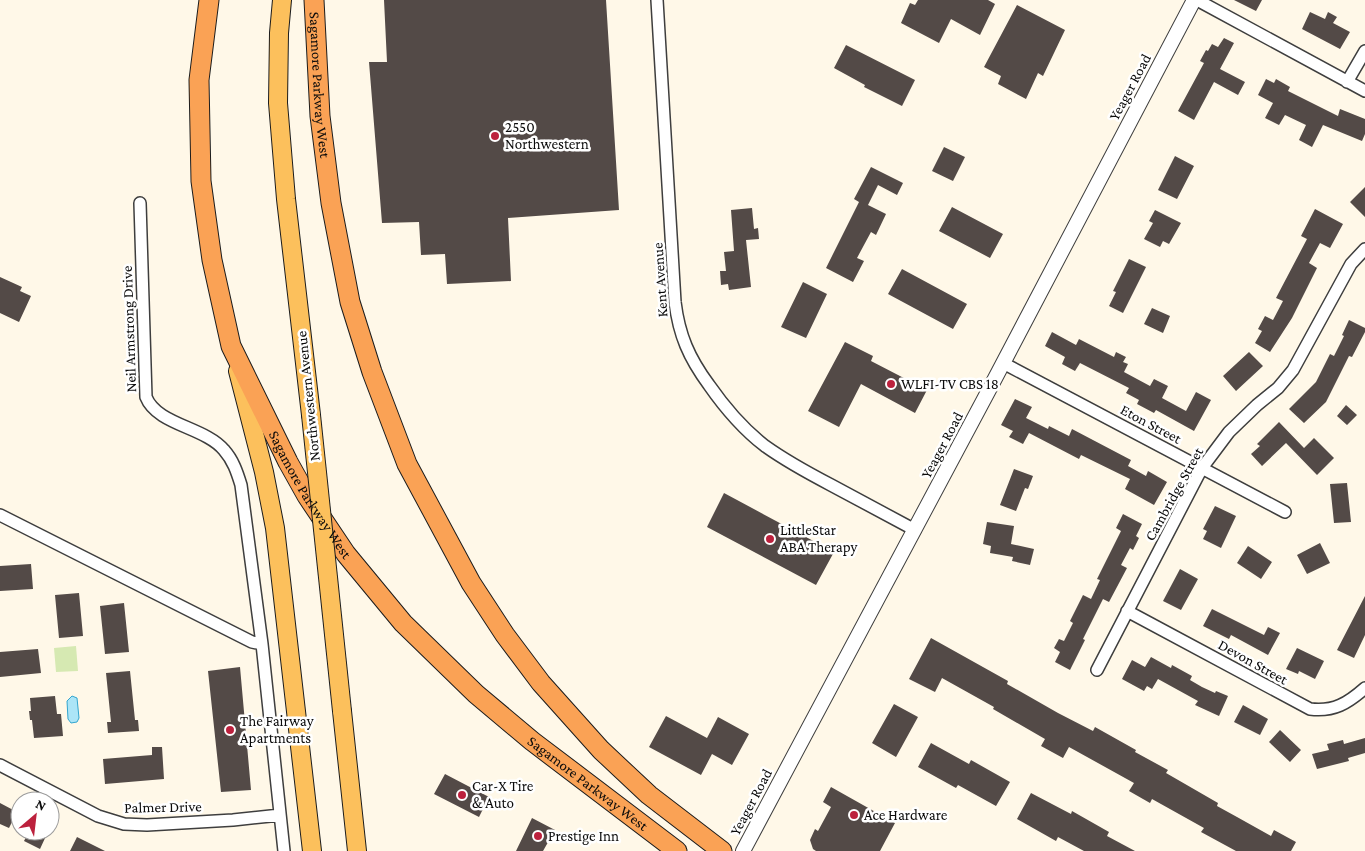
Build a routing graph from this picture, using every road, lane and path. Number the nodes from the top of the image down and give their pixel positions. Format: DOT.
graph roads {
  1 [pos="209,0"];
  2 [pos="282,0"];
  3 [pos="314,0"];
  4 [pos="657,0"];
  5 [pos="1196,0"];
  6 [pos="1365,51"];
  7 [pos="1347,82"];
  8 [pos="1365,91"];
  9 [pos="140,203"];
  10 [pos="1365,249"];
  11 [pos="231,346"];
  12 [pos="1003,363"];
  13 [pos="1202,468"];
  14 [pos="1285,512"];
  15 [pos="0,515"];
  16 [pos="915,530"];
  17 [pos="1127,611"];
  18 [pos="262,644"];
  19 [pos="1097,670"];
  20 [pos="1365,688"];
  21 [pos="0,765"];
  22 [pos="280,815"];
  23 [pos="284,851"];
  24 [pos="312,851"];
  25 [pos="357,851"];
  26 [pos="677,851"];
  27 [pos="722,851"];
  28 [pos="743,851"];
  1 -- 11 [label="highway, Sagamore Parkway West"];
  2 -- 25 [label="main road, Northwestern Avenue, bridge"];
  3 -- 27 [label="highway, Sagamore Parkway West"];
  4 -- 16 [label="street, Kent Avenue"];
  5 -- 7 [label="street"];
  5 -- 12 [label="street, Yeager Road"];
  6 -- 7 [label="street"];
  7 -- 8 [label="street"];
  9 -- 18 [label="street, Neil Armstrong Drive"];
  10 -- 13 [label="street, Cambridge Street"];
  11 -- 24 [label="main road"];
  11 -- 26 [label="highway, Sagamore Parkway West"];
  12 -- 13 [label="street, Eton Street"];
  12 -- 16 [label="street, Yeager Road"];
  13 -- 14 [label="street, Eton Street"];
  13 -- 17 [label="street, Cambridge Street"];
  15 -- 18 [label="street"];
  16 -- 28 [label="street, Yeager Road"];
  17 -- 19 [label="street, Cambridge Street"];
  17 -- 20 [label="street, Devon Street"];
  18 -- 22 [label="street, Neil Armstrong Drive"];
  21 -- 22 [label="street, Palmer Drive"];
  22 -- 23 [label="street, Neil Armstrong Drive"];
}
